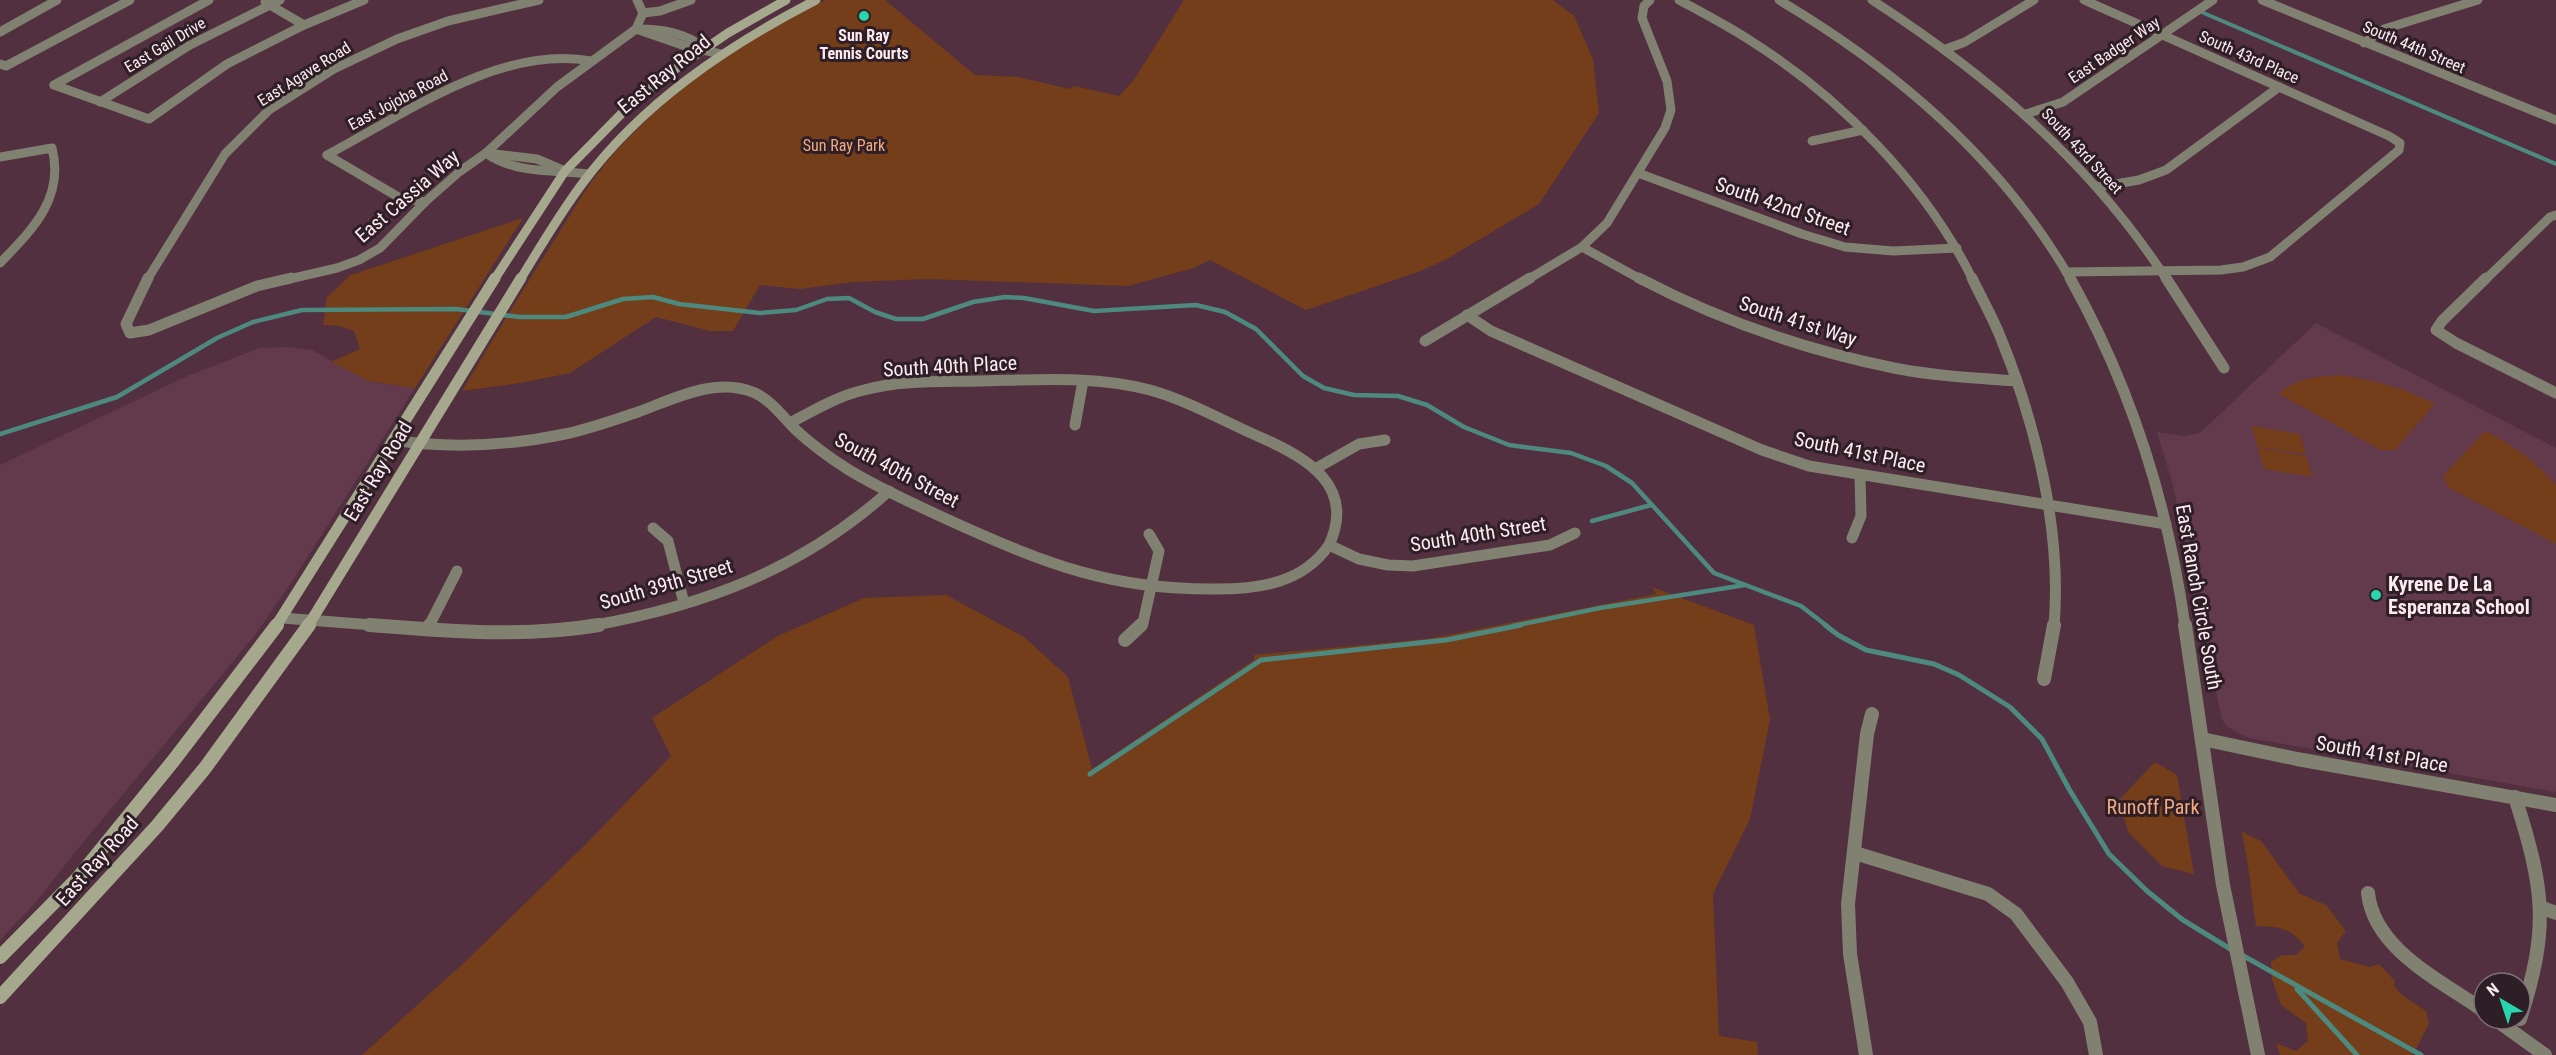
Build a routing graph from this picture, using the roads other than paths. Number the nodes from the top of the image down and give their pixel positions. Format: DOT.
graph roads {
  1 [pos="57,0"];
  2 [pos="130,0"];
  3 [pos="209,0"];
  4 [pos="280,0"];
  5 [pos="363,0"];
  6 [pos="539,0"];
  7 [pos="637,0"];
  8 [pos="691,0"];
  9 [pos="786,0"];
  10 [pos="816,0"];
  11 [pos="1650,0"];
  12 [pos="1679,0"];
  13 [pos="1779,0"];
  14 [pos="1872,0"];
  15 [pos="2034,0"];
  16 [pos="2084,0"];
  17 [pos="2213,0"];
  18 [pos="2262,0"];
  19 [pos="2478,0"];
  20 [pos="266,2"];
  21 [pos="642,13"];
  22 [pos="304,25"];
  23 [pos="636,29"];
  24 [pos="0,32"];
  25 [pos="2163,35"];
  26 [pos="2364,43"];
  27 [pos="704,48"];
  28 [pos="1946,49"];
  29 [pos="721,54"];
  30 [pos="591,61"];
  31 [pos="3,65"];
  32 [pos="2279,87"];
  33 [pos="100,102"];
  34 [pos="2026,114"];
  35 [pos="2556,120"];
  36 [pos="1863,130"];
  37 [pos="1812,141"];
  38 [pos="486,153"];
  39 [pos="0,157"];
  40 [pos="565,171"];
  41 [pos="1638,173"];
  42 [pos="589,174"];
  43 [pos="2098,188"];
  44 [pos="425,202"];
  45 [pos="2556,215"];
  46 [pos="1582,247"];
  47 [pos="1957,248"];
  48 [pos="0,263"];
  49 [pos="2066,272"];
  50 [pos="2162,272"];
  51 [pos="1467,315"];
  52 [pos="130,333"];
  53 [pos="1425,341"];
  54 [pos="2224,368"];
  55 [pos="1083,381"];
  56 [pos="2017,381"];
  57 [pos="2556,393"];
  58 [pos="790,423"];
  59 [pos="1075,425"];
  60 [pos="393,440"];
  61 [pos="1385,440"];
  62 [pos="419,444"];
  63 [pos="1315,469"];
  64 [pos="1860,476"];
  65 [pos="889,491"];
  66 [pos="2048,505"];
  67 [pos="2166,524"];
  68 [pos="653,528"];
  69 [pos="1575,533"];
  70 [pos="1149,534"];
  71 [pos="1852,538"];
  72 [pos="1329,545"];
  73 [pos="457,571"];
  74 [pos="1151,586"];
  75 [pos="684,603"];
  76 [pos="282,618"];
  77 [pos="313,619"];
  78 [pos="428,628"];
  79 [pos="1125,640"];
  80 [pos="2044,680"];
  81 [pos="1872,714"];
  82 [pos="2202,739"];
  83 [pos="2515,797"];
  84 [pos="2556,805"];
  85 [pos="1855,853"];
  86 [pos="2368,893"];
  87 [pos="2540,907"];
  88 [pos="2556,913"];
  89 [pos="0,957"];
  90 [pos="2532,982"];
  91 [pos="0,998"];
  92 [pos="2472,1002"];
  93 [pos="2524,1031"];
  94 [pos="1866,1055"];
  95 [pos="2096,1055"];
  96 [pos="2258,1055"];
  97 [pos="2545,1055"];
  1 -- 24 [label="street"];
  2 -- 31 [label="street"];
  3 -- 33 [label="street"];
  4 -- 20 [label="street, East Gail Drive"];
  5 -- 22 [label="street"];
  6 -- 52 [label="street, East Agave Road"];
  7 -- 21 [label="street"];
  8 -- 21 [label="street"];
  9 -- 27 [label="main road, East Ray Road"];
  10 -- 29 [label="main road, East Ray Road"];
  11 -- 41 [label="street"];
  12 -- 36 [label="street"];
  13 -- 49 [label="street, East Ranch Circle South"];
  14 -- 28 [label="street, South 43rd Street"];
  15 -- 28 [label="street"];
  16 -- 25 [label="street, South 43rd Place"];
  17 -- 25 [label="street, East Badger Way"];
  18 -- 26 [label="street, South 44th Street"];
  19 -- 26 [label="street"];
  20 -- 22 [label="street"];
  20 -- 33 [label="street, East Gail Drive"];
  21 -- 23 [label="street"];
  22 -- 33 [label="street"];
  23 -- 27 [label="street"];
  23 -- 30 [label="street, East Cassia Way"];
  25 -- 32 [label="street, South 43rd Place"];
  25 -- 34 [label="street, East Badger Way"];
  26 -- 35 [label="street, South 44th Street"];
  27 -- 29 [label="street"];
  27 -- 40 [label="main road, East Ray Road"];
  28 -- 34 [label="street, South 43rd Street"];
  29 -- 42 [label="main road, East Ray Road"];
  30 -- 38 [label="street, East Cassia Way"];
  30 -- 44 [label="street, East Jojoba Road"];
  32 -- 43 [label="street"];
  32 -- 50 [label="street, South 43rd Place"];
  34 -- 43 [label="street, South 43rd Street"];
  36 -- 37 [label="street"];
  36 -- 47 [label="street"];
  38 -- 40 [label="street"];
  38 -- 44 [label="street, East Cassia Way"];
  39 -- 48 [label="street"];
  40 -- 42 [label="street"];
  40 -- 60 [label="main road, East Ray Road"];
  41 -- 46 [label="street"];
  41 -- 47 [label="street, South 42nd Street"];
  42 -- 62 [label="main road, East Ray Road"];
  43 -- 50 [label="street, South 43rd Street"];
  44 -- 52 [label="street, East Cassia Way"];
  45 -- 57 [label="street"];
  46 -- 51 [label="street"];
  46 -- 56 [label="street, South 41st Way"];
  47 -- 56 [label="street"];
  49 -- 50 [label="street"];
  49 -- 67 [label="street, East Ranch Circle South"];
  50 -- 54 [label="street, South 43rd Street"];
  51 -- 53 [label="street"];
  51 -- 64 [label="street, South 41st Place"];
  55 -- 58 [label="street, South 40th Place"];
  55 -- 59 [label="street"];
  55 -- 63 [label="street, South 40th Place"];
  56 -- 66 [label="street"];
  58 -- 62 [label="street, South 40th Street"];
  58 -- 65 [label="street, South 40th Street"];
  60 -- 62 [label="street, South 40th Street"];
  60 -- 76 [label="main road, East Ray Road"];
  61 -- 63 [label="street"];
  62 -- 77 [label="main road, East Ray Road"];
  63 -- 72 [label="street, South 40th Place"];
  64 -- 66 [label="street, South 41st Place"];
  64 -- 71 [label="street"];
  65 -- 74 [label="street, South 40th Street"];
  65 -- 75 [label="street, South 39th Street"];
  66 -- 67 [label="street, South 41st Place"];
  66 -- 80 [label="street"];
  67 -- 82 [label="street, East Ranch Circle South"];
  68 -- 75 [label="street"];
  69 -- 72 [label="street, South 40th Street"];
  70 -- 74 [label="street"];
  72 -- 74 [label="street, South 40th Street"];
  73 -- 78 [label="street"];
  74 -- 79 [label="street"];
  75 -- 78 [label="street, South 39th Street"];
  76 -- 77 [label="street, South 39th Street"];
  76 -- 89 [label="main road, East Ray Road"];
  77 -- 78 [label="street, South 39th Street"];
  77 -- 91 [label="main road, East Ray Road"];
  81 -- 85 [label="street"];
  82 -- 83 [label="street, South 41st Place"];
  82 -- 96 [label="street, East Ranch Circle South"];
  83 -- 84 [label="street, South 41st Place"];
  83 -- 87 [label="street"];
  85 -- 94 [label="street"];
  85 -- 95 [label="street"];
  86 -- 92 [label="street"];
  87 -- 88 [label="street"];
  87 -- 90 [label="street"];
  93 -- 97 [label="street"];
}
